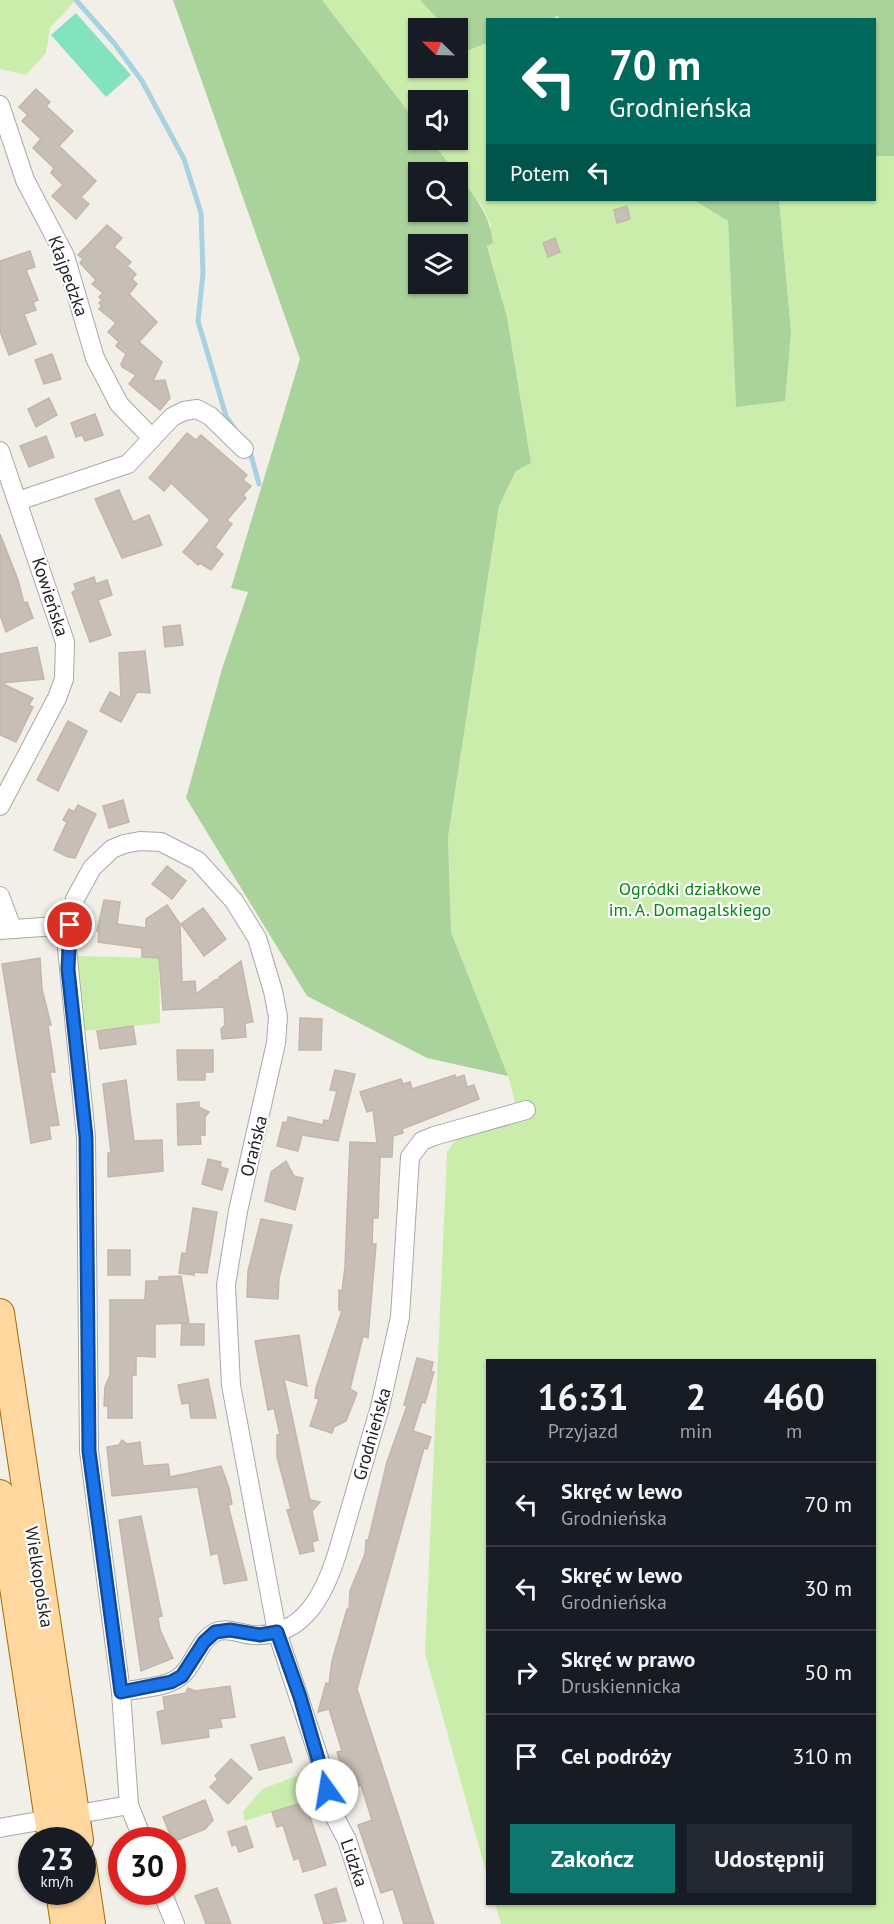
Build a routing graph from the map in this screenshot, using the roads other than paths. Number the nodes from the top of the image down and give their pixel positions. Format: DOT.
graph roads {
  1 [pos="0,105"];
  2 [pos="152,438"];
  3 [pos="244,449"];
  4 [pos="0,451"];
  5 [pos="18,501"];
  6 [pos="0,806"];
  7 [pos="0,896"];
  8 [pos="70,925"];
  9 [pos="6,929"];
  10 [pos="526,1110"];
  11 [pos="0,1313"];
  12 [pos="0,1494"];
  13 [pos="277,1632"];
  14 [pos="121,1692"];
  15 [pos="129,1805"];
  16 [pos="42,1827"];
  17 [pos="64,1827"];
  18 [pos="64,1827"];
  19 [pos="69,1827"];
  20 [pos="138,1827"];
  21 [pos="0,1828"];
  22 [pos="62,1905"];
  23 [pos="88,1905"];
  24 [pos="167,1905"];
  25 [pos="64,1924"];
  26 [pos="91,1924"];
  27 [pos="175,1924"];
  28 [pos="374,1924"];
  1 -- 2 [label="street, Kłajpedzka"];
  2 -- 3 [label="street"];
  2 -- 5 [label="street"];
  4 -- 5 [label="street, Kowieńska"];
  5 -- 6 [label="street, Kowieńska"];
  7 -- 9 [label="street"];
  8 -- 9 [label="street"];
  8 -- 13 [label="street, Orańska"];
  8 -- 14 [label="street, Orańska"];
  10 -- 13 [label="street, Grodnieńska"];
  11 -- 17 [label="main road, Wielkopolska"];
  12 -- 18 [label="main road, Wielkopolska"];
  13 -- 14 [label="street, Grodnieńska"];
  13 -- 28 [label="street, Lidzka"];
  14 -- 15 [label="street, Orańska"];
  15 -- 19 [label="street"];
  15 -- 20 [label="street, Orańska"];
  16 -- 21 [label="street"];
  22 -- 25 [label="main road"];
  23 -- 26 [label="main road"];
  24 -- 27 [label="street"];
}
